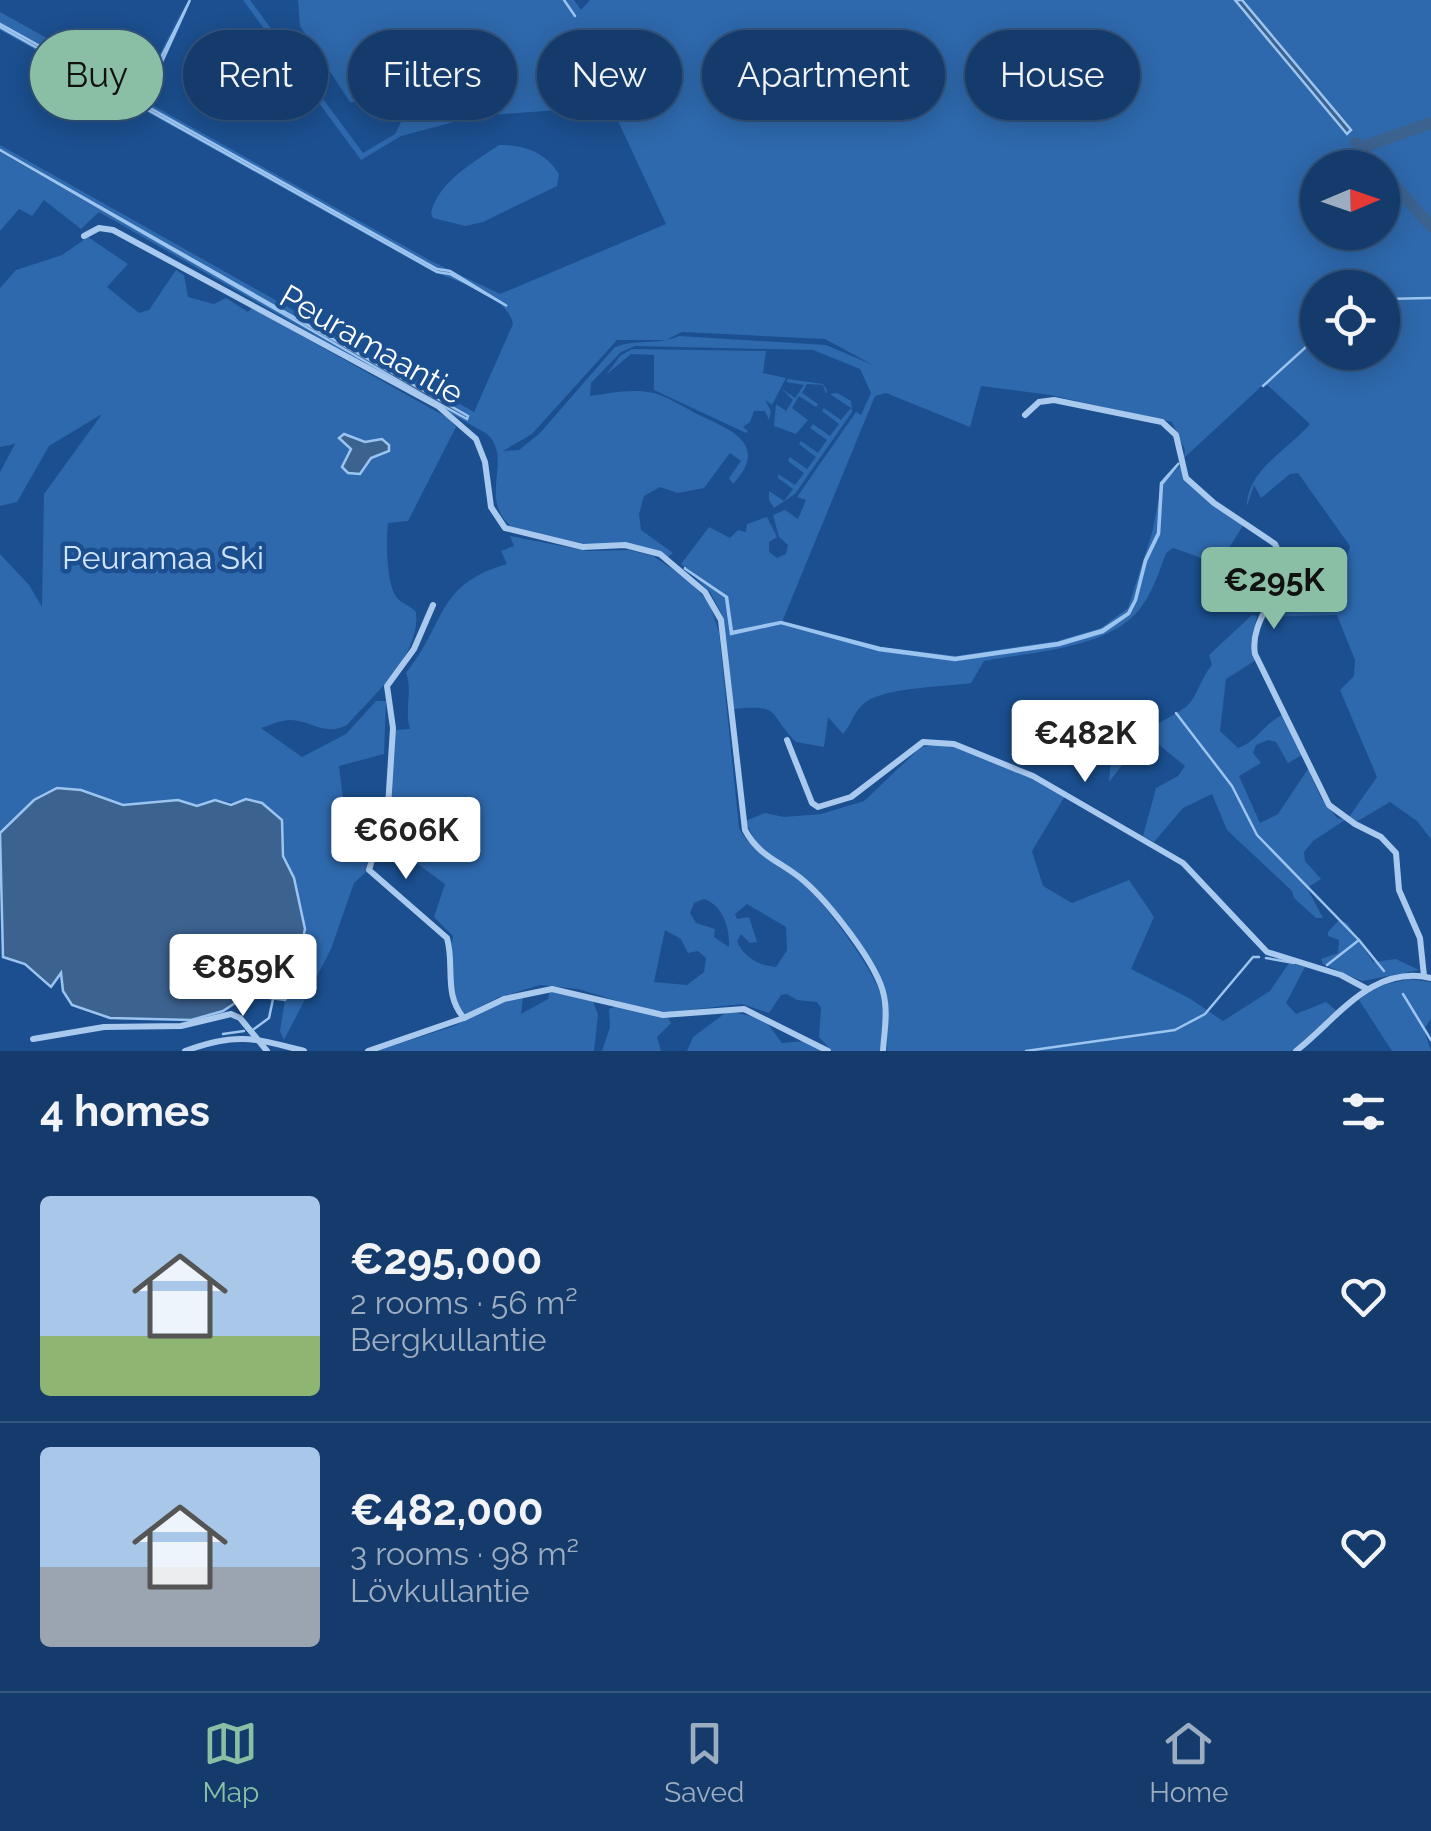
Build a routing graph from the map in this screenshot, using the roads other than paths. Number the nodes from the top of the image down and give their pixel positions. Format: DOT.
graph roads {
  1 [pos="84,236"];
  2 [pos="1025,415"];
  3 [pos="432,605"];
  4 [pos="787,740"];
  5 [pos="1427,977"];
  6 [pos="1368,988"];
  7 [pos="464,1018"];
  8 [pos="33,1038"];
  9 [pos="256,1038"];
  10 [pos="186,1051"];
  11 [pos="266,1051"];
  12 [pos="304,1051"];
  13 [pos="368,1051"];
  14 [pos="828,1051"];
  15 [pos="883,1051"];
  16 [pos="1296,1051"];
  1 -- 15 [label="street, Peuramaantie"];
  2 -- 5 [label="street"];
  3 -- 7 [label="street"];
  4 -- 6 [label="street"];
  5 -- 6 [label="street"];
  6 -- 16 [label="street"];
  7 -- 13 [label="street"];
  7 -- 14 [label="street"];
  8 -- 9 [label="street"];
  9 -- 10 [label="street"];
  9 -- 11 [label="street"];
  9 -- 12 [label="street"];
}
